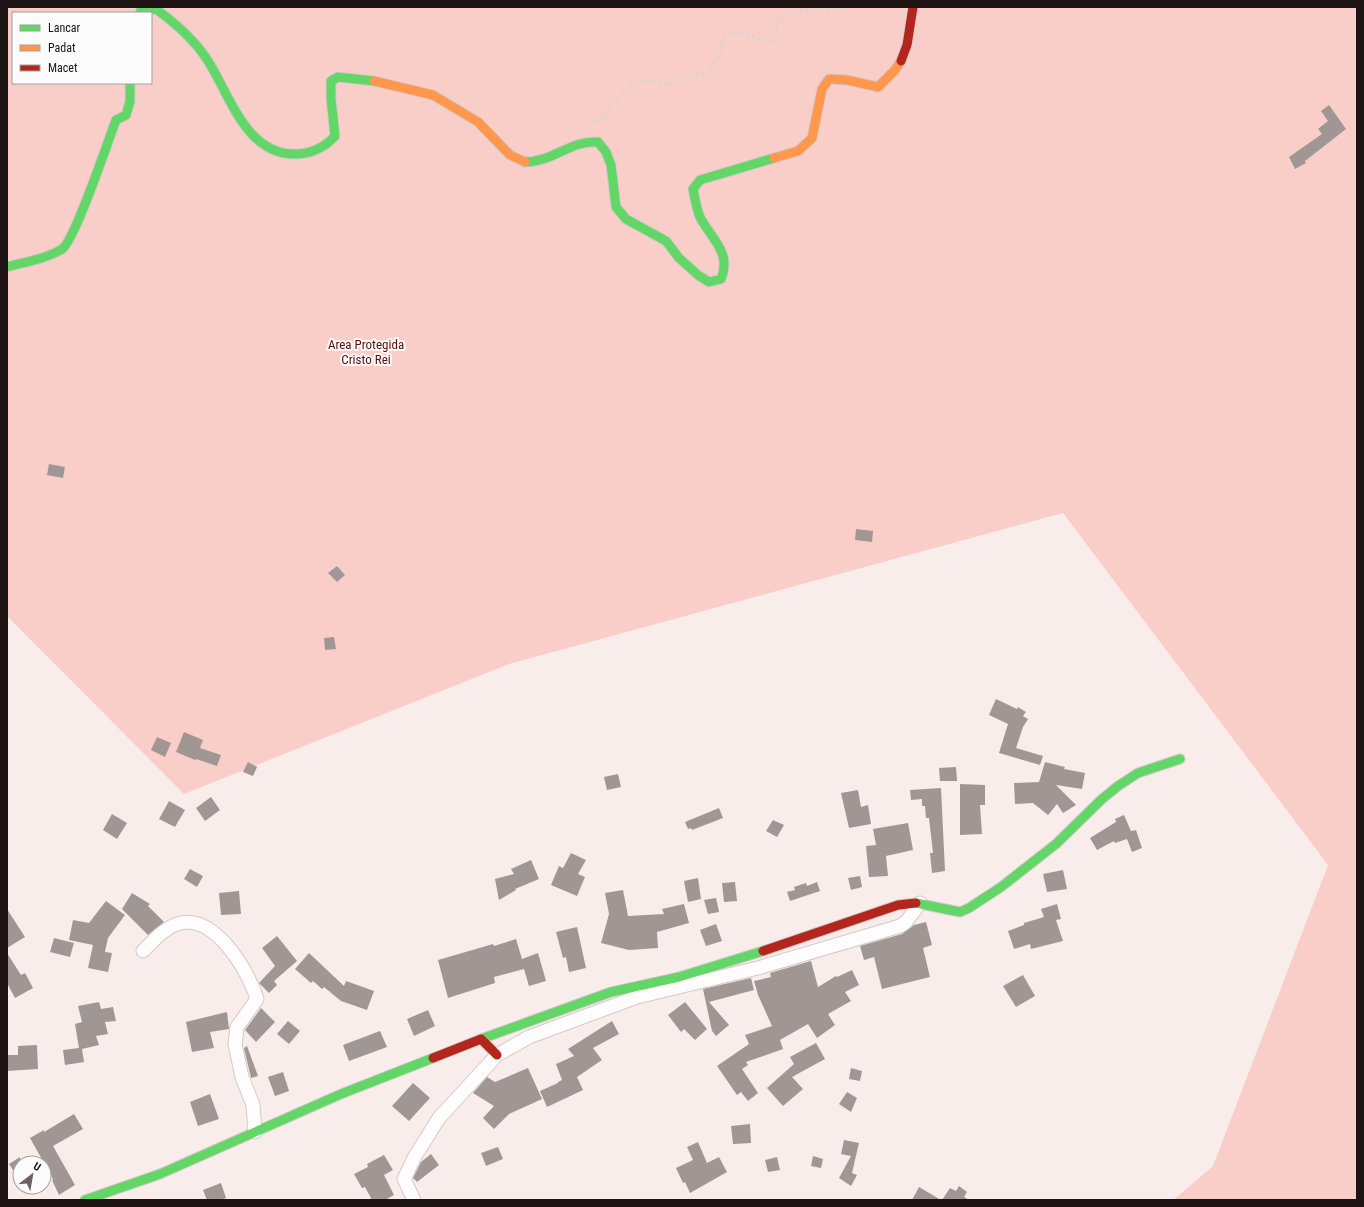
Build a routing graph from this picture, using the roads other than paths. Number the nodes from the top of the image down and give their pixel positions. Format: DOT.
graph roads {
  1 [pos="913,7"];
  2 [pos="140,12"];
  3 [pos="130,84"];
  4 [pos="7,268"];
  5 [pos="1180,759"];
  6 [pos="920,903"];
  7 [pos="143,951"];
  8 [pos="481,1039"];
  9 [pos="497,1054"];
  10 [pos="255,1132"];
  11 [pos="85,1200"];
  12 [pos="414,1200"];
  1 -- 2 [label="street"];
  3 -- 4 [label="street"];
  5 -- 6 [label="street"];
  6 -- 8 [label="street"];
  6 -- 9 [label="street"];
  7 -- 10 [label="street"];
  8 -- 9 [label="street"];
  8 -- 10 [label="street"];
  9 -- 12 [label="street"];
  10 -- 11 [label="street"];
}
